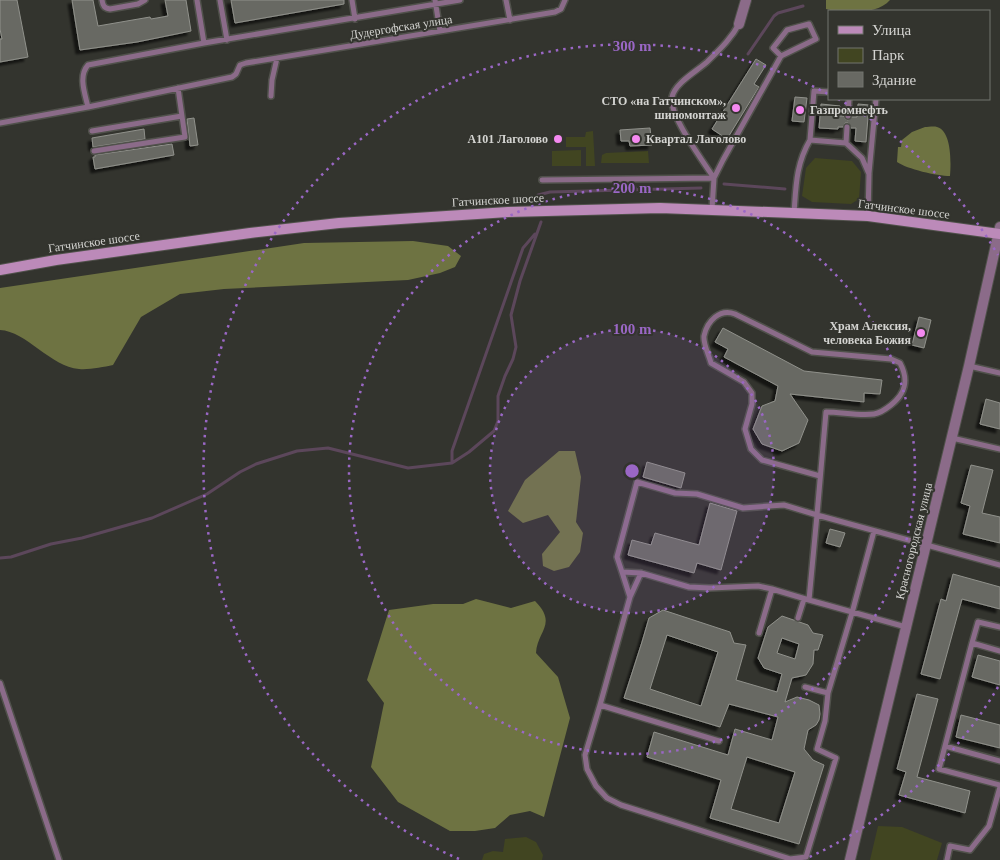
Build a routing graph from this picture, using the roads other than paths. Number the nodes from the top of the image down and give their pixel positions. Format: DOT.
graph roads {
  1 [pos="102,0"];
  2 [pos="145,0"];
  3 [pos="197,0"];
  4 [pos="220,0"];
  5 [pos="352,0"];
  6 [pos="460,0"];
  7 [pos="506,0"];
  8 [pos="565,0"];
  9 [pos="746,0"];
  10 [pos="435,2"];
  11 [pos="354,19"];
  12 [pos="510,20"];
  13 [pos="739,24"];
  14 [pos="440,31"];
  15 [pos="227,40"];
  16 [pos="204,43"];
  17 [pos="782,56"];
  18 [pos="277,58"];
  19 [pos="178,88"];
  20 [pos="828,92"];
  21 [pos="271,96"];
  22 [pos="850,100"];
  23 [pos="876,100"];
  24 [pos="88,107"];
  25 [pos="182,116"];
  26 [pos="848,116"];
  27 [pos="0,123"];
  28 [pos="847,127"];
  29 [pos="92,131"];
  30 [pos="810,140"];
  31 [pos="846,143"];
  32 [pos="94,151"];
  33 [pos="869,174"];
  34 [pos="714,178"];
  35 [pos="542,180"];
  36 [pos="712,209"];
  37 [pos="794,213"];
  38 [pos="868,216"];
  39 [pos="1000,232"];
  40 [pos="0,270"];
  41 [pos="969,366"];
  42 [pos="1000,373"];
  43 [pos="952,438"];
  44 [pos="1000,449"];
  45 [pos="820,476"];
  46 [pos="817,515"];
  47 [pos="874,531"];
  48 [pos="926,544"];
  49 [pos="1000,565"];
  50 [pos="622,572"];
  51 [pos="641,573"];
  52 [pos="772,589"];
  53 [pos="630,597"];
  54 [pos="807,600"];
  55 [pos="852,613"];
  56 [pos="798,618"];
  57 [pos="906,627"];
  58 [pos="1000,627"];
  59 [pos="759,633"];
  60 [pos="972,643"];
  61 [pos="1000,651"];
  62 [pos="0,683"];
  63 [pos="805,688"];
  64 [pos="828,692"];
  65 [pos="600,705"];
  66 [pos="719,741"];
  67 [pos="945,746"];
  68 [pos="1000,761"];
  69 [pos="1000,786"];
  70 [pos="59,860"];
  71 [pos="850,860"];
  72 [pos="947,860"];
  1 -- 2 [label="lane"];
  3 -- 16 [label="lane"];
  4 -- 15 [label="lane"];
  5 -- 11 [label="lane"];
  6 -- 10 [label="lane"];
  7 -- 12 [label="lane"];
  8 -- 12 [label="lane, Дудергофская улица"];
  9 -- 13 [label="street"];
  10 -- 11 [label="lane"];
  10 -- 14 [label="lane"];
  11 -- 15 [label="lane"];
  12 -- 14 [label="lane, Дудергофская улица"];
  13 -- 34 [label="lane"];
  14 -- 18 [label="lane, Дудергофская улица"];
  15 -- 16 [label="lane"];
  16 -- 24 [label="lane"];
  17 -- 17 [label="lane"];
  17 -- 34 [label="lane"];
  18 -- 19 [label="lane, Дудергофская улица"];
  18 -- 21 [label="lane"];
  19 -- 24 [label="lane, Дудергофская улица"];
  19 -- 25 [label="lane"];
  20 -- 30 [label="lane"];
  22 -- 26 [label="lane"];
  23 -- 33 [label="lane"];
  24 -- 27 [label="lane, Дудергофская улица"];
  25 -- 29 [label="lane"];
  25 -- 32 [label="lane"];
  28 -- 31 [label="lane"];
  30 -- 31 [label="lane"];
  30 -- 37 [label="lane"];
  31 -- 33 [label="lane"];
  33 -- 38 [label="lane"];
  34 -- 35 [label="lane"];
  34 -- 36 [label="lane"];
  36 -- 37 [label="main road, Гатчинское шоссе"];
  36 -- 40 [label="main road, Гатчинское шоссе"];
  37 -- 38 [label="main road, Гатчинское шоссе"];
  38 -- 39 [label="main road, Гатчинское шоссе"];
  39 -- 41 [label="street, Красногородская улица"];
  41 -- 42 [label="lane"];
  41 -- 43 [label="street, Красногородская улица"];
  43 -- 44 [label="lane"];
  43 -- 48 [label="street, Красногородская улица"];
  45 -- 45 [label="lane"];
  45 -- 46 [label="lane"];
  46 -- 47 [label="lane"];
  46 -- 50 [label="lane"];
  46 -- 54 [label="lane"];
  47 -- 48 [label="lane"];
  47 -- 55 [label="lane"];
  48 -- 49 [label="lane"];
  48 -- 57 [label="street, Красногородская улица"];
  50 -- 51 [label="lane"];
  50 -- 53 [label="lane"];
  51 -- 52 [label="lane"];
  51 -- 53 [label="lane"];
  52 -- 54 [label="lane"];
  52 -- 59 [label="lane"];
  53 -- 65 [label="lane"];
  54 -- 55 [label="lane"];
  54 -- 56 [label="lane"];
  55 -- 57 [label="lane"];
  55 -- 64 [label="lane"];
  57 -- 71 [label="street, Красногородская улица"];
  58 -- 60 [label="lane"];
  60 -- 61 [label="lane"];
  60 -- 67 [label="lane"];
  62 -- 70 [label="lane"];
  63 -- 64 [label="lane"];
  64 -- 65 [label="lane"];
  65 -- 66 [label="lane"];
  67 -- 68 [label="lane"];
  67 -- 69 [label="lane"];
  69 -- 72 [label="lane"];
}
